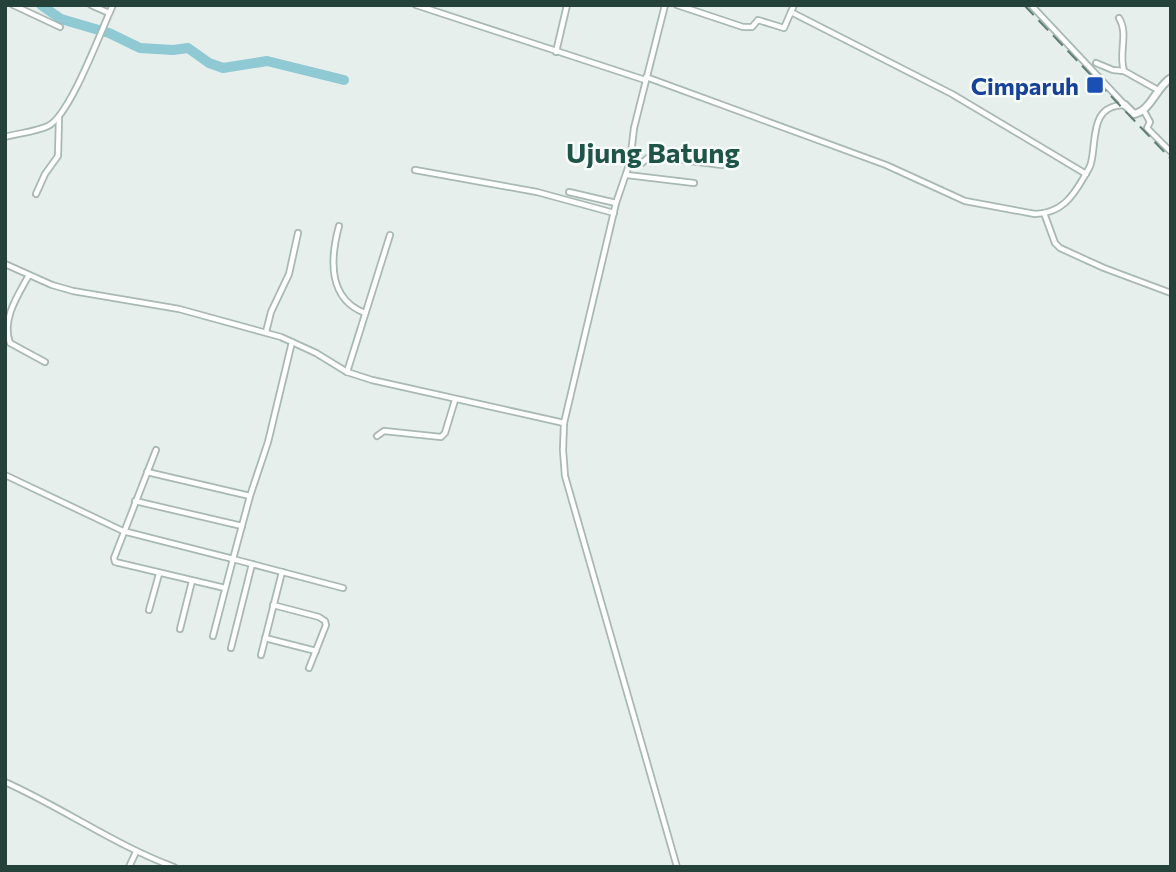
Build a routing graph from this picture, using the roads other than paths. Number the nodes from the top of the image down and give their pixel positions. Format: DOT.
graph roads {
  1 [pos="13,5"];
  2 [pos="90,5"];
  3 [pos="113,5"];
  4 [pos="416,5"];
  5 [pos="566,5"];
  6 [pos="666,5"];
  7 [pos="677,5"];
  8 [pos="794,5"];
  9 [pos="1031,5"];
  10 [pos="437,8"];
  11 [pos="791,12"];
  12 [pos="109,13"];
  13 [pos="1119,18"];
  14 [pos="60,27"];
  15 [pos="556,52"];
  16 [pos="1097,63"];
  17 [pos="1124,71"];
  18 [pos="1171,78"];
  19 [pos="646,79"];
  20 [pos="1157,90"];
  21 [pos="1125,105"];
  22 [pos="1144,112"];
  23 [pos="59,117"];
  24 [pos="6,136"];
  25 [pos="1171,152"];
  26 [pos="630,162"];
  27 [pos="722,165"];
  28 [pos="415,170"];
  29 [pos="1086,174"];
  30 [pos="627,175"];
  31 [pos="694,183"];
  32 [pos="569,192"];
  33 [pos="36,194"];
  34 [pos="616,203"];
  35 [pos="614,213"];
  36 [pos="1044,213"];
  37 [pos="339,226"];
  38 [pos="298,233"];
  39 [pos="390,235"];
  40 [pos="5,264"];
  41 [pos="29,275"];
  42 [pos="1171,293"];
  43 [pos="365,313"];
  44 [pos="265,332"];
  45 [pos="292,342"];
  46 [pos="46,362"];
  47 [pos="347,372"];
  48 [pos="455,400"];
  49 [pos="564,423"];
  50 [pos="377,436"];
  51 [pos="156,450"];
  52 [pos="147,472"];
  53 [pos="5,475"];
  54 [pos="250,496"];
  55 [pos="135,501"];
  56 [pos="242,526"];
  57 [pos="123,531"];
  58 [pos="233,559"];
  59 [pos="252,564"];
  60 [pos="282,572"];
  61 [pos="159,574"];
  62 [pos="192,581"];
  63 [pos="343,588"];
  64 [pos="225,589"];
  65 [pos="273,605"];
  66 [pos="149,610"];
  67 [pos="180,629"];
  68 [pos="213,636"];
  69 [pos="265,638"];
  70 [pos="230,648"];
  71 [pos="316,651"];
  72 [pos="261,655"];
  73 [pos="309,668"];
  74 [pos="5,782"];
  75 [pos="136,851"];
  76 [pos="129,867"];
  77 [pos="174,867"];
  78 [pos="677,867"];
  1 -- 14 [label="street"];
  2 -- 12 [label="street"];
  3 -- 12 [label="street"];
  4 -- 10 [label="street"];
  5 -- 15 [label="street"];
  6 -- 19 [label="street"];
  7 -- 11 [label="street"];
  8 -- 11 [label="street"];
  9 -- 21 [label="street"];
  10 -- 15 [label="street"];
  11 -- 29 [label="street"];
  12 -- 23 [label="street"];
  13 -- 17 [label="street"];
  15 -- 19 [label="street"];
  16 -- 17 [label="street"];
  17 -- 20 [label="street"];
  18 -- 20 [label="street"];
  19 -- 26 [label="street"];
  19 -- 36 [label="street"];
  20 -- 22 [label="street"];
  21 -- 22 [label="street"];
  21 -- 29 [label="street"];
  22 -- 25 [label="street"];
  23 -- 24 [label="street"];
  23 -- 33 [label="street"];
  26 -- 27 [label="street"];
  26 -- 30 [label="street"];
  28 -- 35 [label="street"];
  29 -- 36 [label="street"];
  30 -- 31 [label="street"];
  30 -- 34 [label="street"];
  32 -- 34 [label="street"];
  34 -- 35 [label="street"];
  35 -- 49 [label="street"];
  36 -- 42 [label="street"];
  37 -- 43 [label="street"];
  38 -- 44 [label="street"];
  39 -- 43 [label="street"];
  40 -- 41 [label="street"];
  41 -- 44 [label="street"];
  41 -- 46 [label="street"];
  43 -- 47 [label="street"];
  44 -- 45 [label="street"];
  45 -- 47 [label="street"];
  45 -- 54 [label="street"];
  47 -- 48 [label="street"];
  48 -- 49 [label="street"];
  48 -- 50 [label="street"];
  49 -- 78 [label="street"];
  51 -- 52 [label="street"];
  52 -- 54 [label="street"];
  52 -- 55 [label="street"];
  53 -- 57 [label="street"];
  54 -- 56 [label="street"];
  55 -- 56 [label="street"];
  55 -- 57 [label="street"];
  56 -- 58 [label="street"];
  57 -- 58 [label="street"];
  57 -- 61 [label="street"];
  58 -- 59 [label="street"];
  58 -- 64 [label="street"];
  59 -- 60 [label="street"];
  59 -- 70 [label="street"];
  60 -- 63 [label="street"];
  60 -- 65 [label="street"];
  61 -- 62 [label="street"];
  61 -- 66 [label="street"];
  62 -- 64 [label="street"];
  62 -- 67 [label="street"];
  64 -- 68 [label="street"];
  65 -- 69 [label="street"];
  65 -- 71 [label="street"];
  69 -- 71 [label="street"];
  69 -- 72 [label="street"];
  71 -- 73 [label="street"];
  74 -- 75 [label="street"];
  75 -- 76 [label="street"];
  75 -- 77 [label="street"];
}
